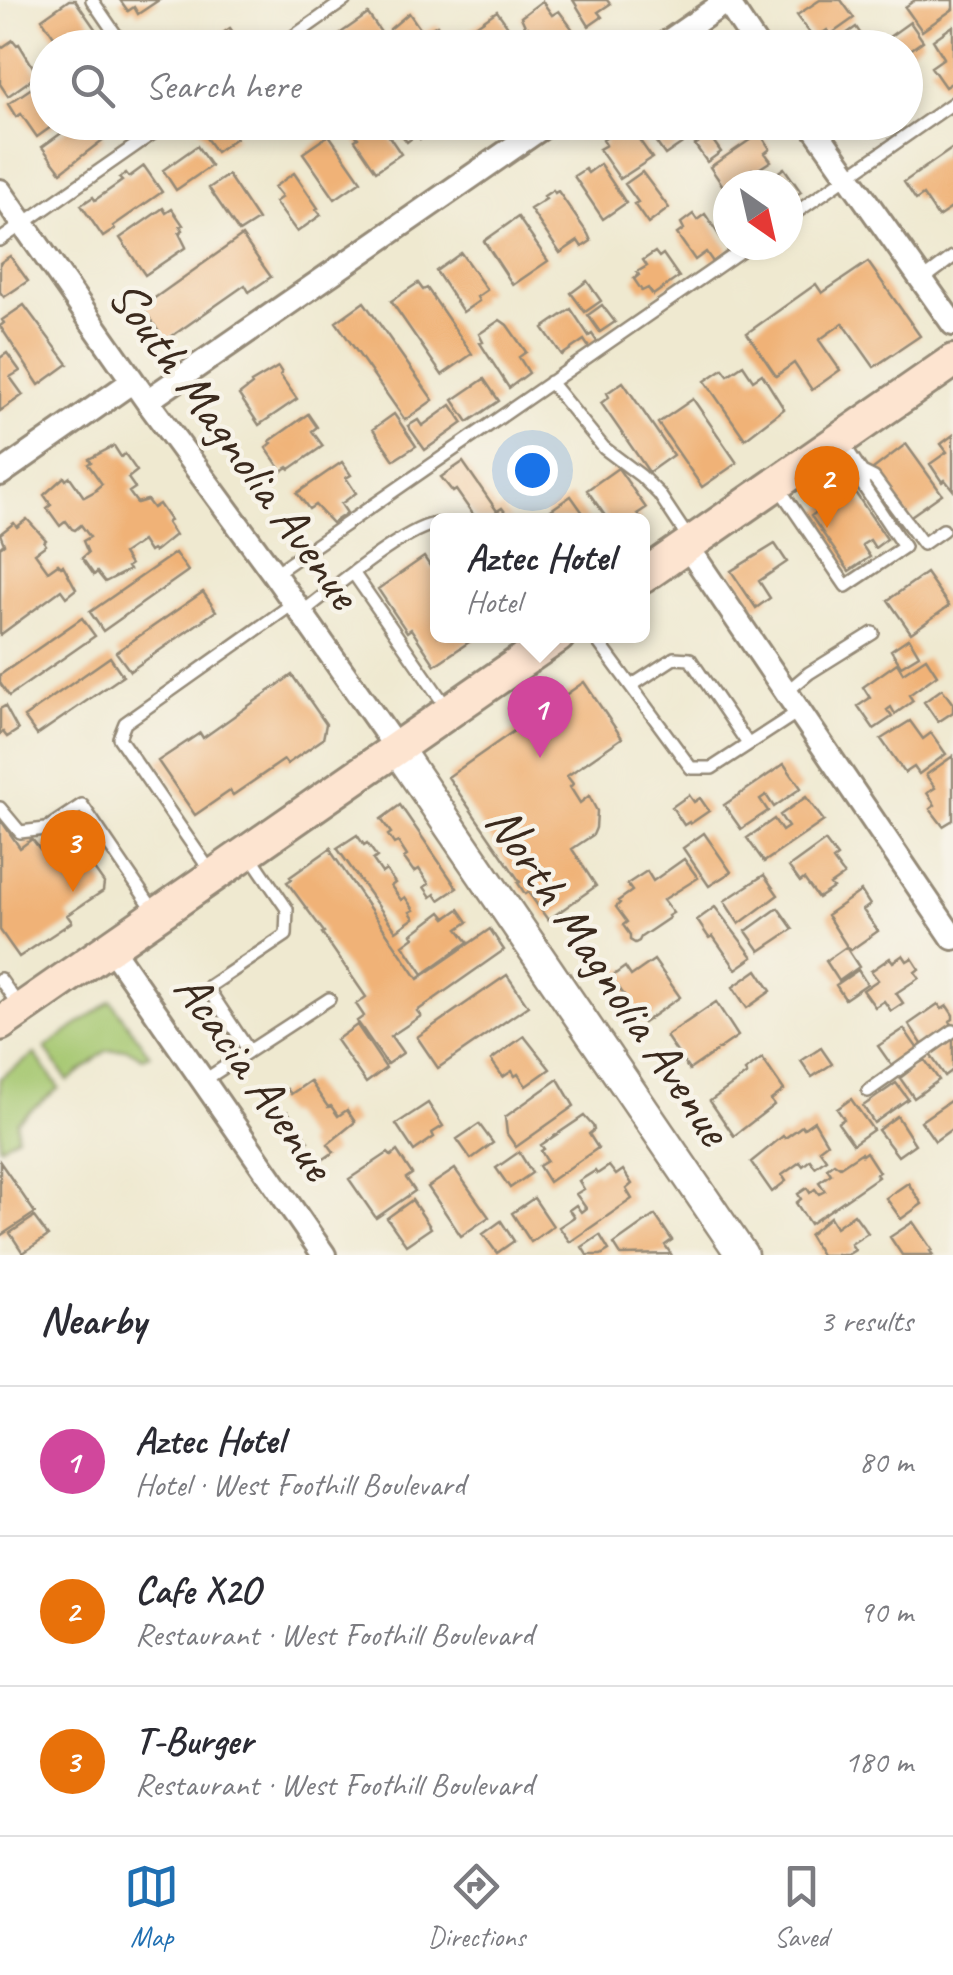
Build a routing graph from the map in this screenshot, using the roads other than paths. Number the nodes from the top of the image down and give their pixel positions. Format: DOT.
graph roads {
  1 [pos="92,0"];
  2 [pos="344,0"];
  3 [pos="727,0"];
  4 [pos="112,30"];
  5 [pos="302,30"];
  6 [pos="684,30"];
  7 [pos="746,30"];
  8 [pos="953,103"];
  9 [pos="923,124"];
  10 [pos="143,140"];
  11 [pos="524,140"];
  12 [pos="822,140"];
  13 [pos="900,140"];
  14 [pos="848,177"];
  15 [pos="0,191"];
  16 [pos="803,208"];
  17 [pos="23,224"];
  18 [pos="0,240"];
  19 [pos="953,257"];
  20 [pos="727,260"];
  21 [pos="921,280"];
  22 [pos="953,324"];
  23 [pos="953,361"];
  24 [pos="133,381"];
  25 [pos="550,382"];
  26 [pos="146,401"];
  27 [pos="840,439"];
  28 [pos="862,472"];
  29 [pos="0,474"];
  30 [pos="776,485"];
  31 [pos="430,523"];
  32 [pos="943,530"];
  33 [pos="689,544"];
  34 [pos="650,571"];
  35 [pos="274,574"];
  36 [pos="354,574"];
  37 [pos="298,608"];
  38 [pos="874,632"];
  39 [pos="599,643"];
  40 [pos="539,644"];
  41 [pos="631,686"];
  42 [pos="791,702"];
  43 [pos="449,712"];
  44 [pos="748,744"];
  45 [pos="397,749"];
  46 [pos="0,808"];
  47 [pos="248,852"];
  48 [pos="213,876"];
  49 [pos="157,915"];
  50 [pos="953,938"];
  51 [pos="111,948"];
  52 [pos="0,980"];
  53 [pos="330,999"];
  54 [pos="11,1017"];
  55 [pos="953,1030"];
  56 [pos="250,1051"];
  57 [pos="203,1081"];
  58 [pos="868,1091"];
  59 [pos="324,1255"];
  60 [pos="742,1255"];
  1 -- 4 [label="lane"];
  2 -- 5 [label="lane"];
  3 -- 6 [label="street"];
  3 -- 7 [label="street"];
  8 -- 9 [label="lane"];
  10 -- 17 [label="lane"];
  11 -- 26 [label="street"];
  12 -- 14 [label="street"];
  13 -- 14 [label="lane"];
  14 -- 16 [label="lane"];
  14 -- 21 [label="street"];
  15 -- 17 [label="street, South Magnolia Avenue"];
  17 -- 18 [label="lane"];
  17 -- 24 [label="street, South Magnolia Avenue"];
  19 -- 21 [label="lane"];
  20 -- 25 [label="lane"];
  21 -- 22 [label="street"];
  23 -- 27 [label="main road"];
  24 -- 26 [label="street, South Magnolia Avenue"];
  24 -- 29 [label="street"];
  25 -- 33 [label="lane"];
  25 -- 35 [label="lane"];
  26 -- 35 [label="street, South Magnolia Avenue"];
  27 -- 28 [label="lane"];
  27 -- 30 [label="main road"];
  28 -- 30 [label="lane"];
  28 -- 32 [label="lane"];
  30 -- 33 [label="main road"];
  31 -- 36 [label="lane"];
  33 -- 34 [label="main road"];
  33 -- 42 [label="street"];
  35 -- 37 [label="street, South Magnolia Avenue"];
  36 -- 37 [label="lane"];
  36 -- 43 [label="lane"];
  37 -- 45 [label="street, South Magnolia Avenue"];
  37 -- 48 [label="lane"];
  38 -- 42 [label="lane"];
  39 -- 41 [label="lane"];
  40 -- 43 [label="main road"];
  41 -- 44 [label="lane"];
  41 -- 44 [label="lane"];
  42 -- 44 [label="lane"];
  42 -- 50 [label="street"];
  43 -- 45 [label="main road"];
  45 -- 47 [label="main road"];
  45 -- 60 [label="street, North Magnolia Avenue"];
  46 -- 49 [label="lane"];
  47 -- 48 [label="main road"];
  47 -- 56 [label="lane"];
  48 -- 49 [label="main road"];
  49 -- 51 [label="main road"];
  51 -- 54 [label="main road"];
  51 -- 57 [label="street, Acacia Avenue"];
  52 -- 54 [label="lane"];
  53 -- 56 [label="lane"];
  55 -- 58 [label="lane"];
  56 -- 57 [label="lane"];
  57 -- 59 [label="street, Acacia Avenue"];
}
